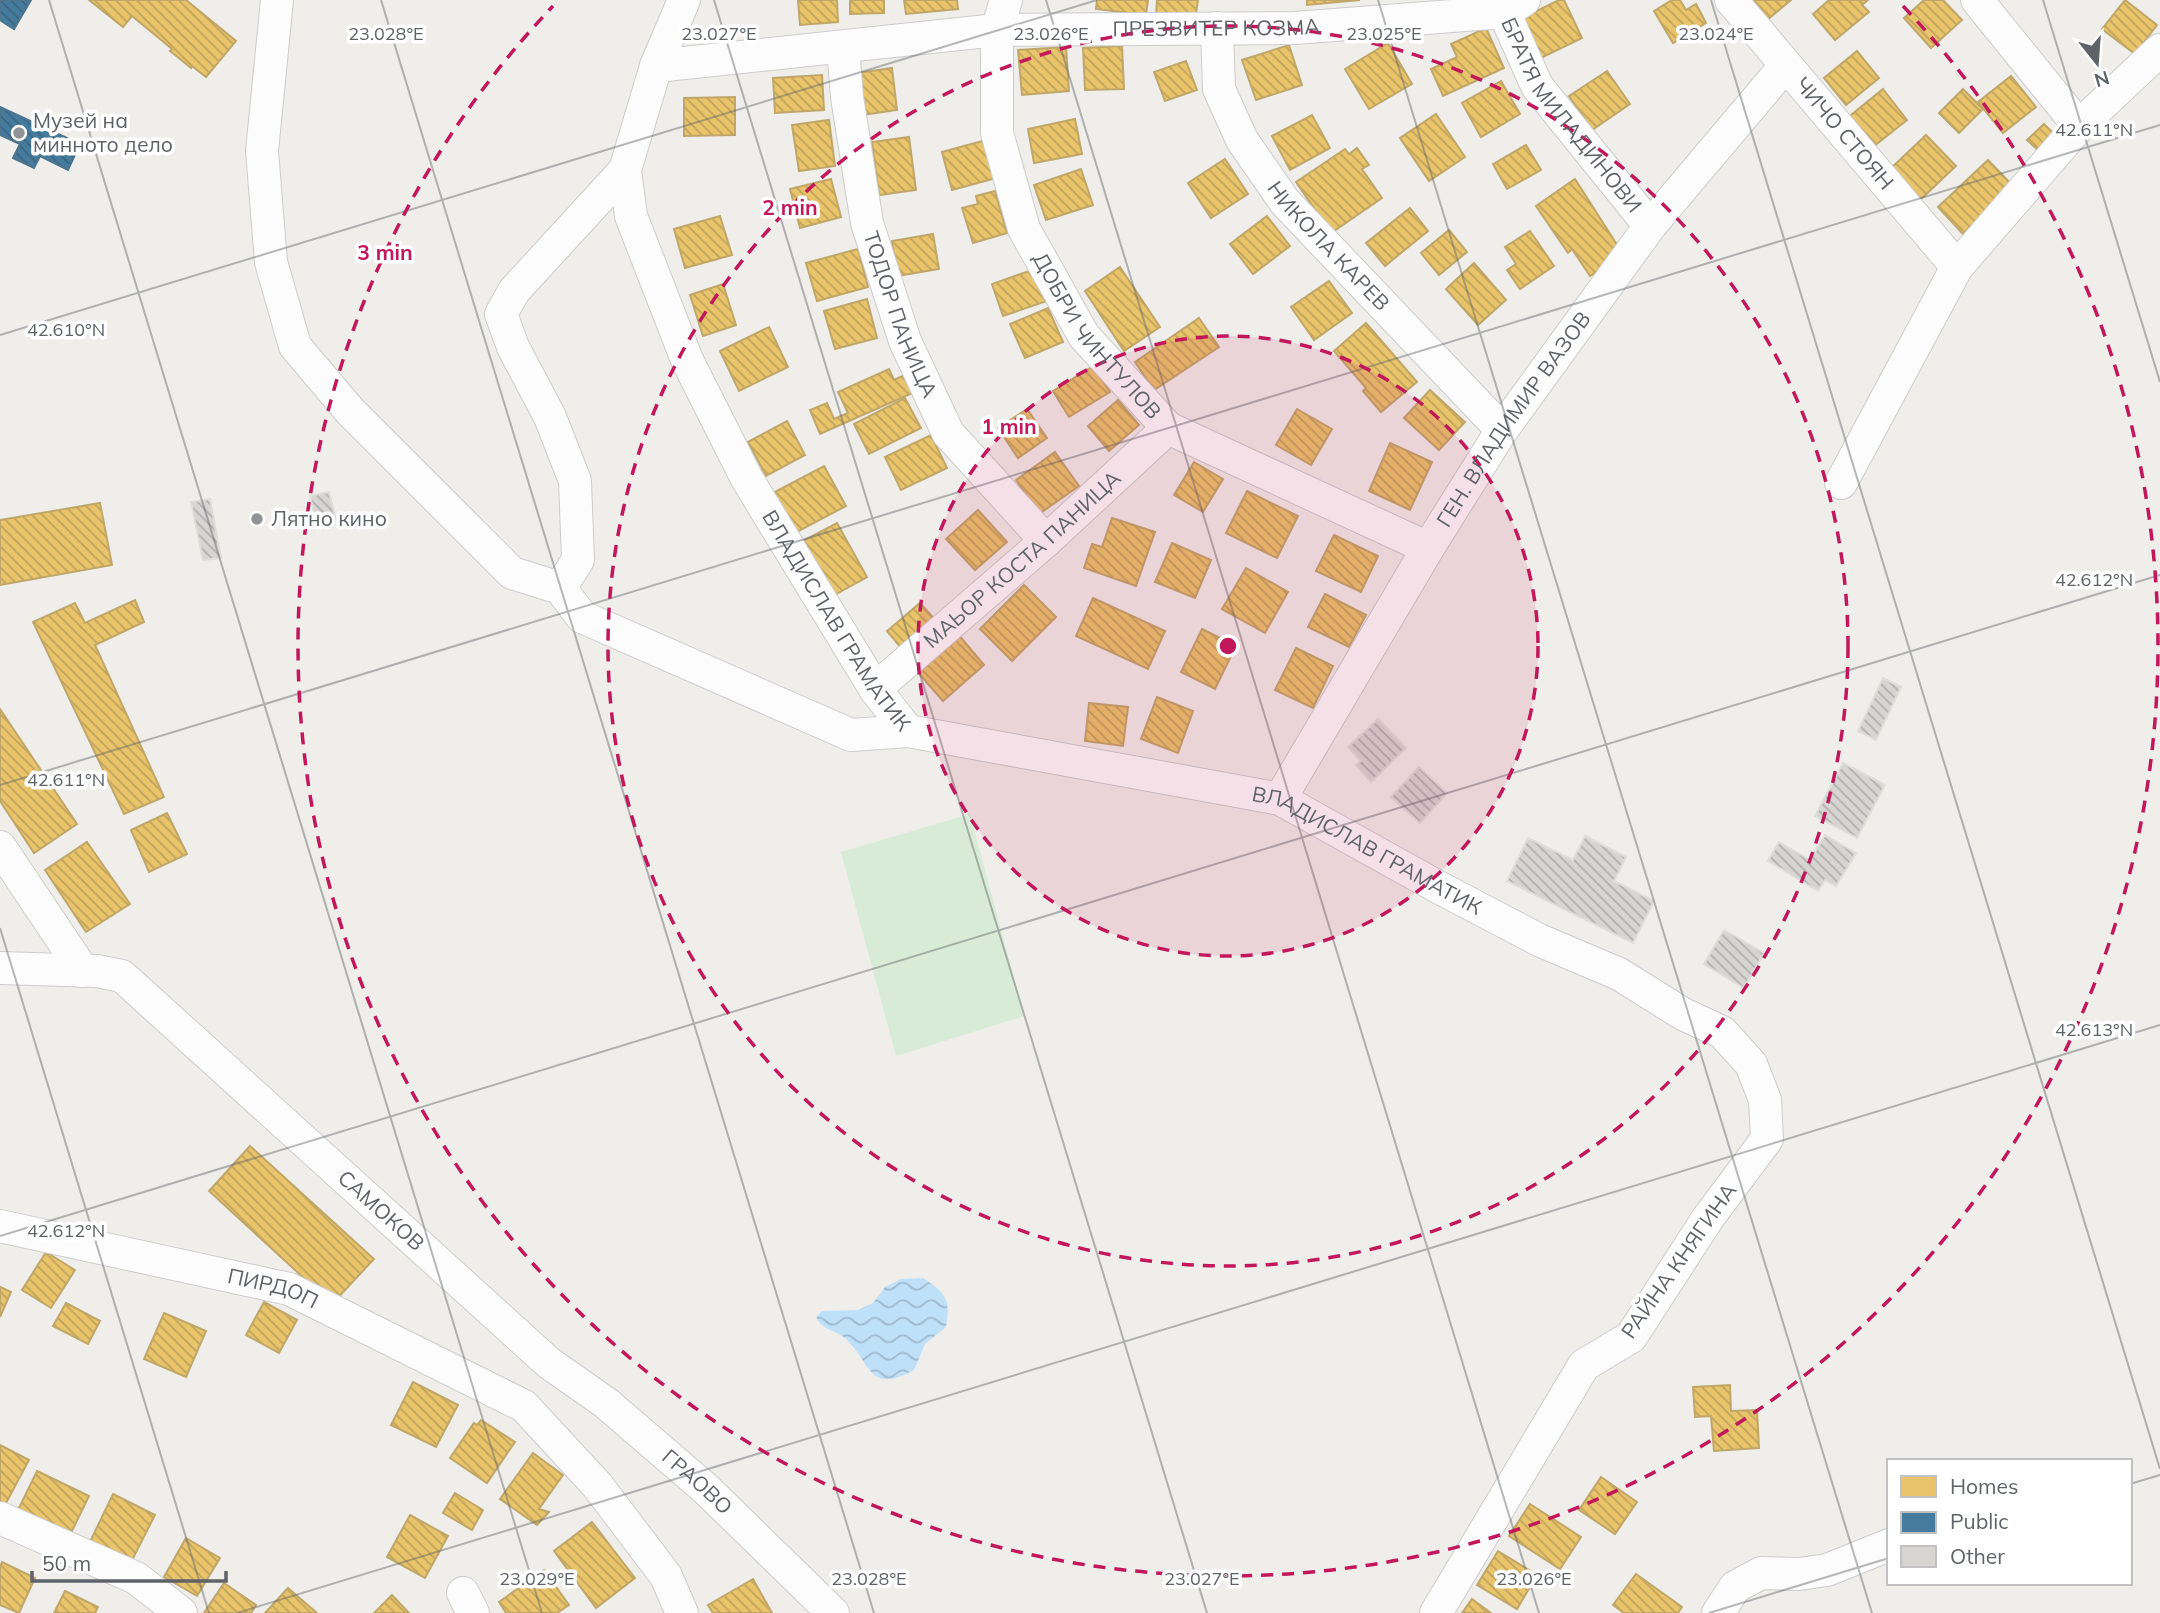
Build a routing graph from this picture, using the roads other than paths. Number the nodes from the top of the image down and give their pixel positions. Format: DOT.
graph roads {
  1 [pos="277,0"];
  2 [pos="684,0"];
  3 [pos="1731,0"];
  4 [pos="1976,0"];
  5 [pos="1510,4"];
  6 [pos="1294,14"];
  7 [pos="1002,15"];
  8 [pos="1217,28"];
  9 [pos="843,47"];
  10 [pos="2160,50"];
  11 [pos="656,66"];
  12 [pos="1785,66"];
  13 [pos="2078,126"];
  14 [pos="625,170"];
  15 [pos="1650,226"];
  16 [pos="1957,267"];
  17 [pos="1168,428"];
  18 [pos="1502,430"];
  19 [pos="1841,483"];
  20 [pos="1046,541"];
  21 [pos="1429,548"];
  22 [pos="560,588"];
  23 [pos="875,689"];
  24 [pos="908,731"];
  25 [pos="1280,799"];
  26 [pos="0,847"];
  27 [pos="0,968"];
  28 [pos="83,971"];
  29 [pos="1619,974"];
  30 [pos="0,1226"];
  31 [pos="548,1363"];
  32 [pos="524,1406"];
  33 [pos="0,1518"];
  34 [pos="1887,1546"];
  35 [pos="181,1613"];
  36 [pos="682,1613"];
  37 [pos="833,1613"];
  38 [pos="1436,1613"];
  39 [pos="1718,1613"];
  1 -- 22 [label="street"];
  2 -- 11 [label="street, ВЛАДИСЛАВ ГРАМАТИК"];
  3 -- 12 [label="street, ЧИЧО СТОЯН"];
  4 -- 13 [label="street"];
  5 -- 6 [label="street, ПРЕЗВИТЕР КОЗМА"];
  5 -- 15 [label="street, БРАТЯ МИЛАДИНОВИ"];
  6 -- 8 [label="street, ПРЕЗВИТЕР КОЗМА"];
  7 -- 8 [label="street, ПРЕЗВИТЕР КОЗМА"];
  7 -- 9 [label="street, ПРЕЗВИТЕР КОЗМА"];
  7 -- 17 [label="street, ДОБРИ ЧИНТУЛОВ"];
  8 -- 18 [label="street, НИКОЛА КАРЕВ"];
  9 -- 11 [label="street, ПРЕЗВИТЕР КОЗМА"];
  9 -- 20 [label="street, ТОДОР ПАНИЦА"];
  10 -- 13 [label="street"];
  11 -- 14 [label="street, ВЛАДИСЛАВ ГРАМАТИК"];
  12 -- 15 [label="street, ГЕН. ВЛАДИМИР ВАЗОВ"];
  12 -- 16 [label="street, ЧИЧО СТОЯН"];
  13 -- 16 [label="street"];
  14 -- 22 [label="street"];
  14 -- 23 [label="street, ВЛАДИСЛАВ ГРАМАТИК"];
  15 -- 18 [label="street, ГЕН. ВЛАДИМИР ВАЗОВ"];
  16 -- 19 [label="street"];
  17 -- 20 [label="street, МАЬОР КОСТА ПАНИЦА"];
  17 -- 21 [label="street, ДОБРИ ЧИНТУЛОВ"];
  18 -- 21 [label="street, ГЕН. ВЛАДИМИР ВАЗОВ"];
  20 -- 23 [label="street, МАЬОР КОСТА ПАНИЦА"];
  21 -- 25 [label="street, ГЕН. ВЛАДИМИР ВАЗОВ"];
  22 -- 24 [label="street"];
  23 -- 24 [label="street, ВЛАДИСЛАВ ГРАМАТИК"];
  24 -- 25 [label="street, ВЛАДИСЛАВ ГРАМАТИК"];
  25 -- 29 [label="street, ВЛАДИСЛАВ ГРАМАТИК"];
  26 -- 28 [label="street"];
  27 -- 28 [label="street, САМОКОВ"];
  28 -- 31 [label="street, САМОКОВ"];
  29 -- 38 [label="street, РАЙНА КНЯГИНА"];
  30 -- 32 [label="street, ПИРДОП"];
  31 -- 32 [label="street"];
  31 -- 37 [label="street, ГРАОВО"];
  32 -- 36 [label="street"];
  33 -- 35 [label="street"];
  34 -- 39 [label="street"];
}
